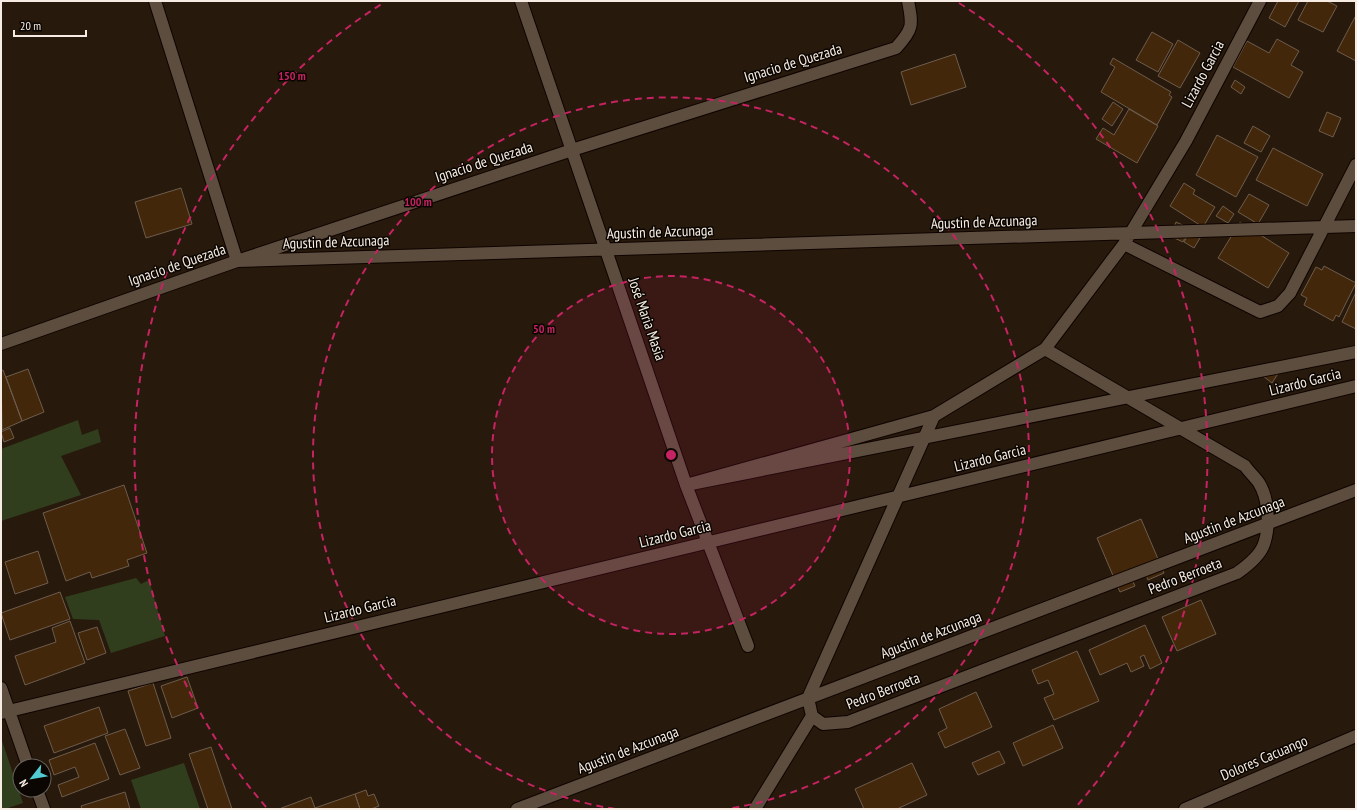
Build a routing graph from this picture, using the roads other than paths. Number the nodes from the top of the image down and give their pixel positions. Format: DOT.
graph roads {
  1 [pos="155,1"];
  2 [pos="521,1"];
  3 [pos="908,1"];
  4 [pos="1260,1"];
  5 [pos="572,150"];
  6 [pos="1356,165"];
  7 [pos="1356,226"];
  8 [pos="1323,227"];
  9 [pos="1130,233"];
  10 [pos="1124,244"];
  11 [pos="606,249"];
  12 [pos="237,261"];
  13 [pos="1,344"];
  14 [pos="1045,349"];
  15 [pos="1356,352"];
  16 [pos="1356,386"];
  17 [pos="1127,397"];
  18 [pos="934,416"];
  19 [pos="1180,428"];
  20 [pos="924,437"];
  21 [pos="686,485"];
  22 [pos="1356,490"];
  23 [pos="898,496"];
  24 [pos="1268,524"];
  25 [pos="708,542"];
  26 [pos="748,646"];
  27 [pos="1,688"];
  28 [pos="808,698"];
  29 [pos="5,712"];
  30 [pos="812,716"];
  31 [pos="1356,736"];
  32 [pos="25,758"];
  33 [pos="40,798"];
  34 [pos="44,809"];
  35 [pos="517,809"];
  36 [pos="755,809"];
  37 [pos="1185,809"];
  1 -- 12 [label="street"];
  2 -- 5 [label="street, José Maria Masia"];
  3 -- 5 [label="street, Ignacio de Quezada"];
  4 -- 9 [label="street, Lizardo Garcia"];
  5 -- 11 [label="street, José Maria Masia"];
  5 -- 12 [label="street, Ignacio de Quezada"];
  6 -- 8 [label="street"];
  7 -- 8 [label="street, Agustin de Azcunaga"];
  8 -- 9 [label="street, Agustin de Azcunaga"];
  8 -- 10 [label="street"];
  9 -- 10 [label="street, Lizardo Garcia"];
  9 -- 11 [label="street, Agustin de Azcunaga"];
  10 -- 14 [label="street, Lizardo Garcia"];
  11 -- 12 [label="street, Agustin de Azcunaga"];
  11 -- 21 [label="street, José Maria Masia"];
  12 -- 13 [label="street, Ignacio de Quezada"];
  14 -- 17 [label="street, Pedro Berroeta"];
  14 -- 18 [label="street, Lizardo Garcia"];
  15 -- 17 [label="street, Lizardo Garcia"];
  16 -- 19 [label="street, Lizardo Garcia"];
  17 -- 19 [label="street, Pedro Berroeta"];
  17 -- 20 [label="street, Lizardo Garcia"];
  18 -- 20 [label="street"];
  18 -- 21 [label="street, Lizardo Garcia"];
  19 -- 23 [label="street, Lizardo Garcia"];
  19 -- 24 [label="street, Pedro Berroeta"];
  20 -- 21 [label="street, Lizardo Garcia"];
  20 -- 23 [label="street"];
  21 -- 25 [label="street, José Maria Masia"];
  22 -- 24 [label="street, Agustin de Azcunaga"];
  23 -- 25 [label="street, Lizardo Garcia"];
  23 -- 28 [label="street"];
  24 -- 28 [label="street, Agustin de Azcunaga"];
  24 -- 30 [label="street, Pedro Berroeta"];
  25 -- 26 [label="street, José Maria Masia"];
  25 -- 29 [label="street, Lizardo Garcia"];
  27 -- 29 [label="street"];
  28 -- 30 [label="street"];
  28 -- 35 [label="street, Agustin de Azcunaga"];
  29 -- 32 [label="street"];
  30 -- 36 [label="street"];
  31 -- 37 [label="street, Dolores Cacuango"];
  33 -- 34 [label="street"];
}
